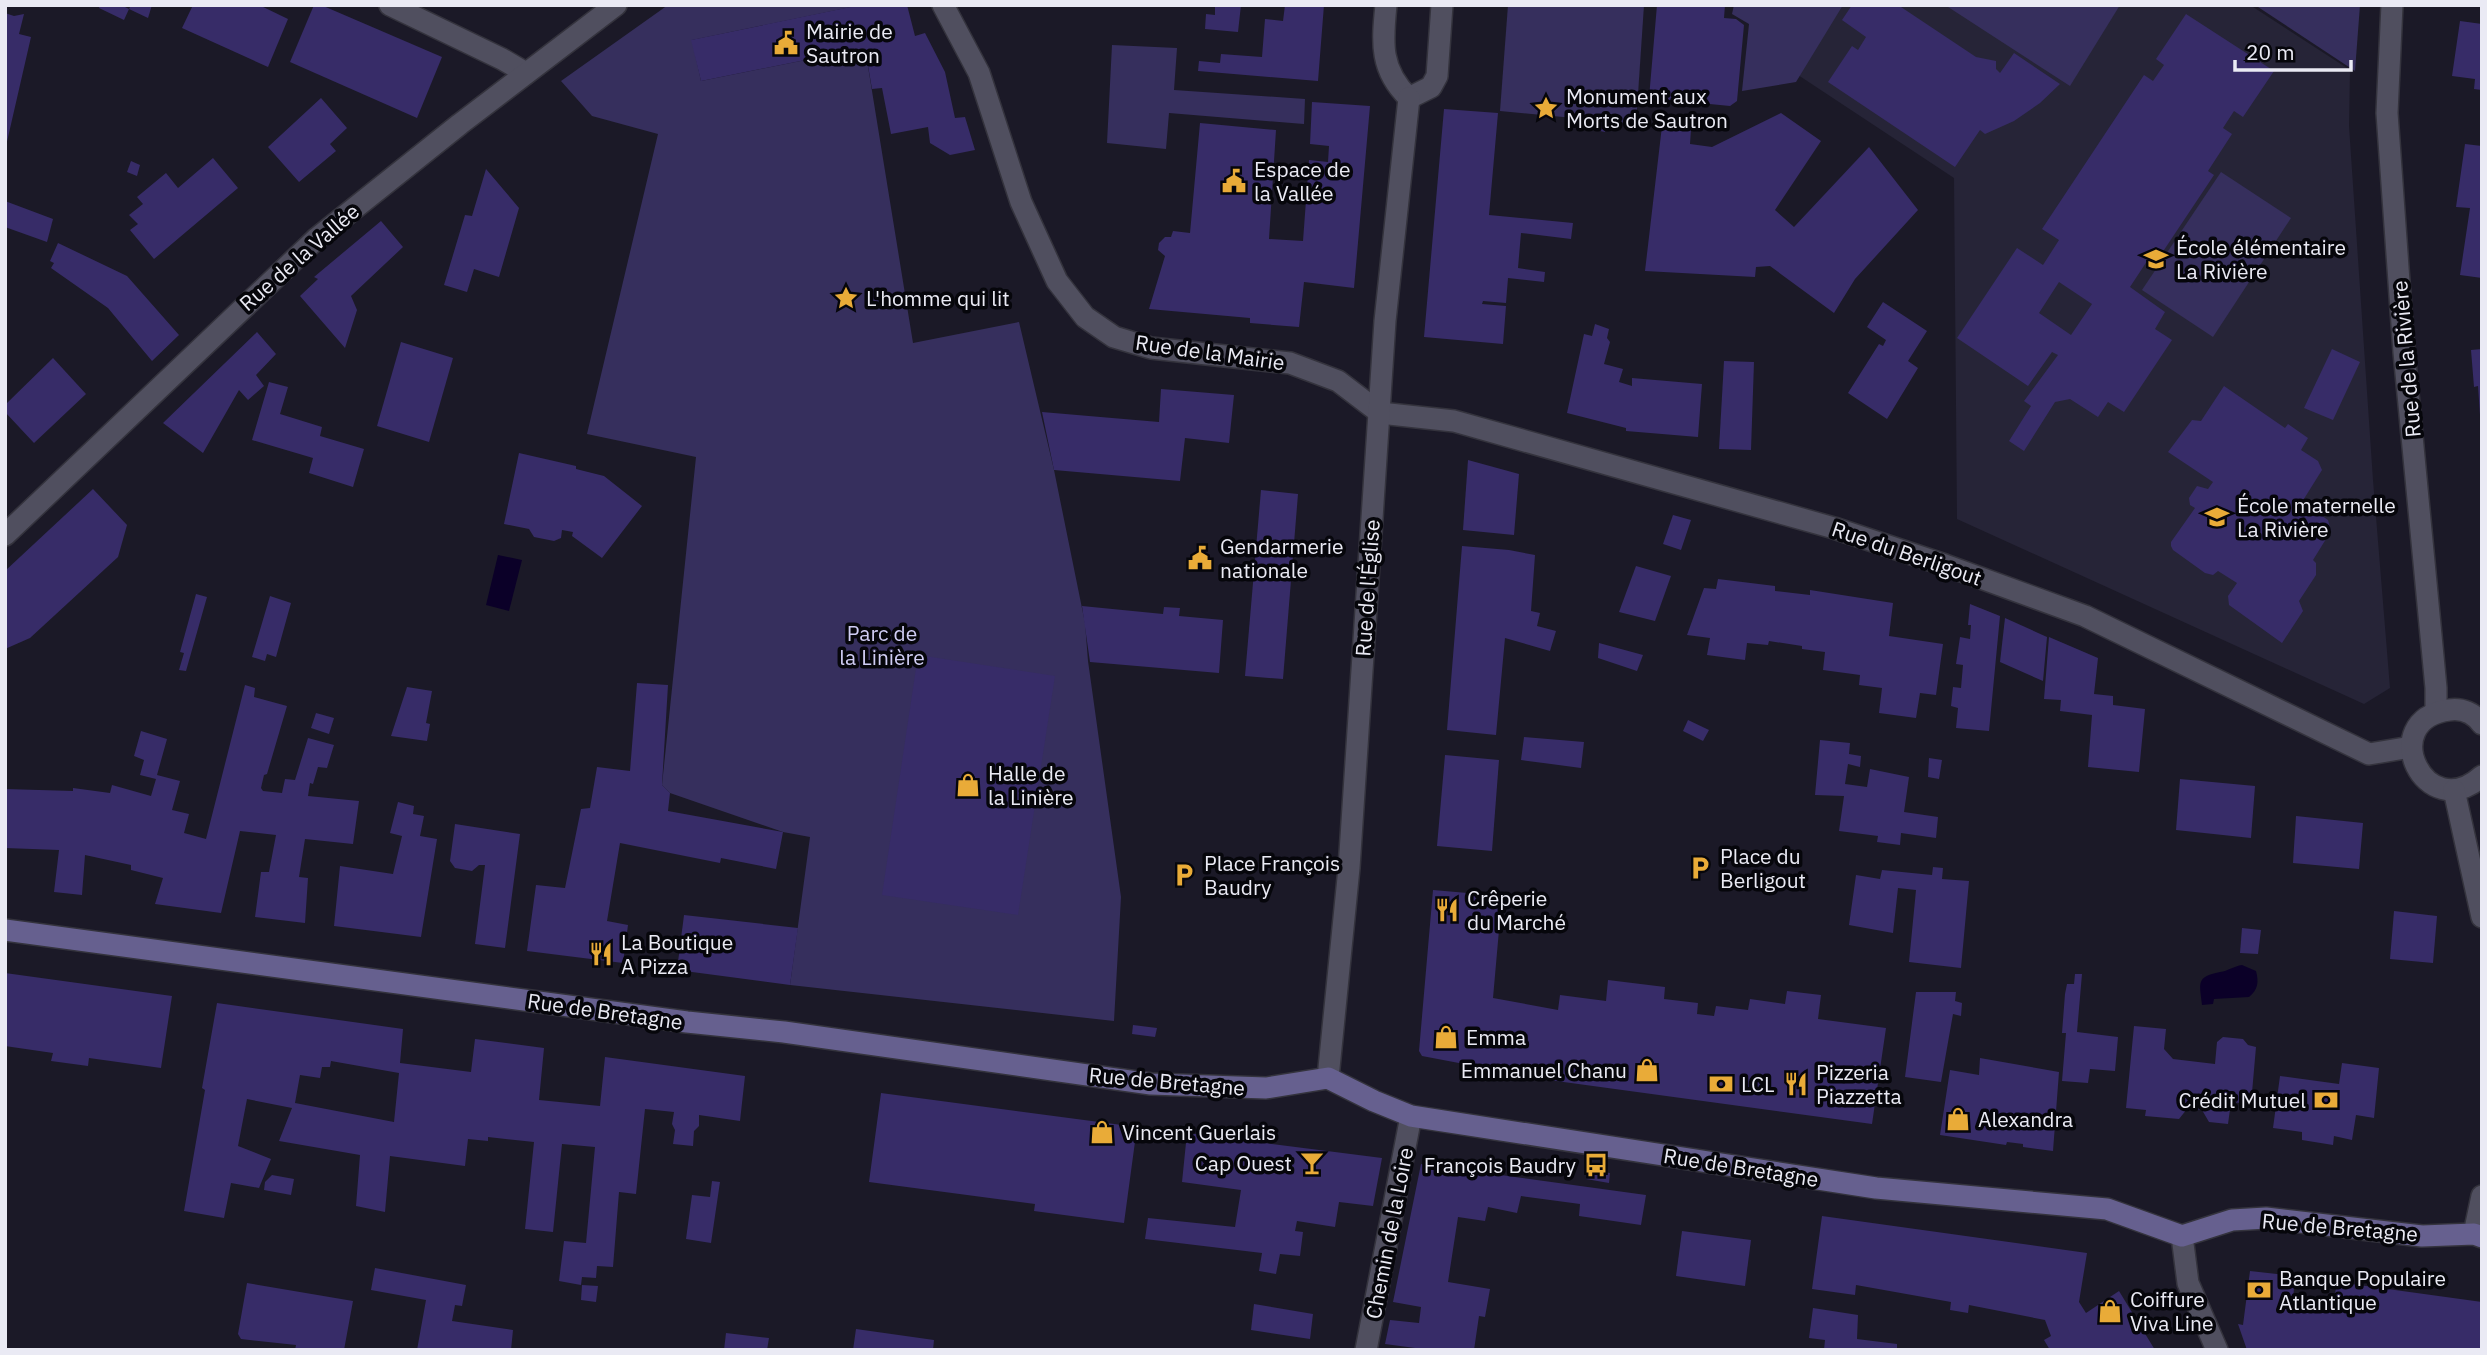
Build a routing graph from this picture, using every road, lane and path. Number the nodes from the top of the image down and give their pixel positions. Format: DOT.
graph roads {
  1 [pos="390,5"];
  2 [pos="616,5"];
  3 [pos="943,5"];
  4 [pos="1386,5"];
  5 [pos="1442,5"];
  6 [pos="2392,5"];
  7 [pos="526,73"];
  8 [pos="1409,98"];
  9 [pos="1380,413"];
  10 [pos="5,535"];
  11 [pos="2437,712"];
  12 [pos="2482,724"];
  13 [pos="2411,747"];
  14 [pos="2482,776"];
  15 [pos="2454,790"];
  16 [pos="2482,917"];
  17 [pos="5,930"];
  18 [pos="1328,1077"];
  19 [pos="1411,1116"];
  20 [pos="2482,1196"];
  21 [pos="2478,1235"];
  22 [pos="2182,1236"];
  23 [pos="1366,1350"];
  24 [pos="2217,1350"];
  1 -- 7 [label="street"];
  2 -- 7 [label="street, Rue de la Vallée"];
  3 -- 9 [label="street, Rue de la Mairie"];
  4 -- 8 [label="street"];
  5 -- 8 [label="street"];
  6 -- 11 [label="street, Rue de la Rivière"];
  7 -- 10 [label="street, Rue de la Vallée"];
  8 -- 9 [label="street, Rue de l'Église"];
  9 -- 13 [label="street, Rue du Berligout"];
  9 -- 18 [label="street, Rue de l'Église"];
  11 -- 12 [label="street"];
  11 -- 13 [label="street"];
  13 -- 15 [label="street"];
  14 -- 15 [label="street"];
  15 -- 16 [label="street"];
  17 -- 18 [label="main road, Rue de Bretagne"];
  18 -- 19 [label="main road, Rue de Bretagne"];
  19 -- 22 [label="main road, Rue de Bretagne"];
  19 -- 23 [label="street, Chemin de la Loire"];
  20 -- 21 [label="street"];
  21 -- 22 [label="main road, Rue de Bretagne"];
  22 -- 24 [label="street"];
}
